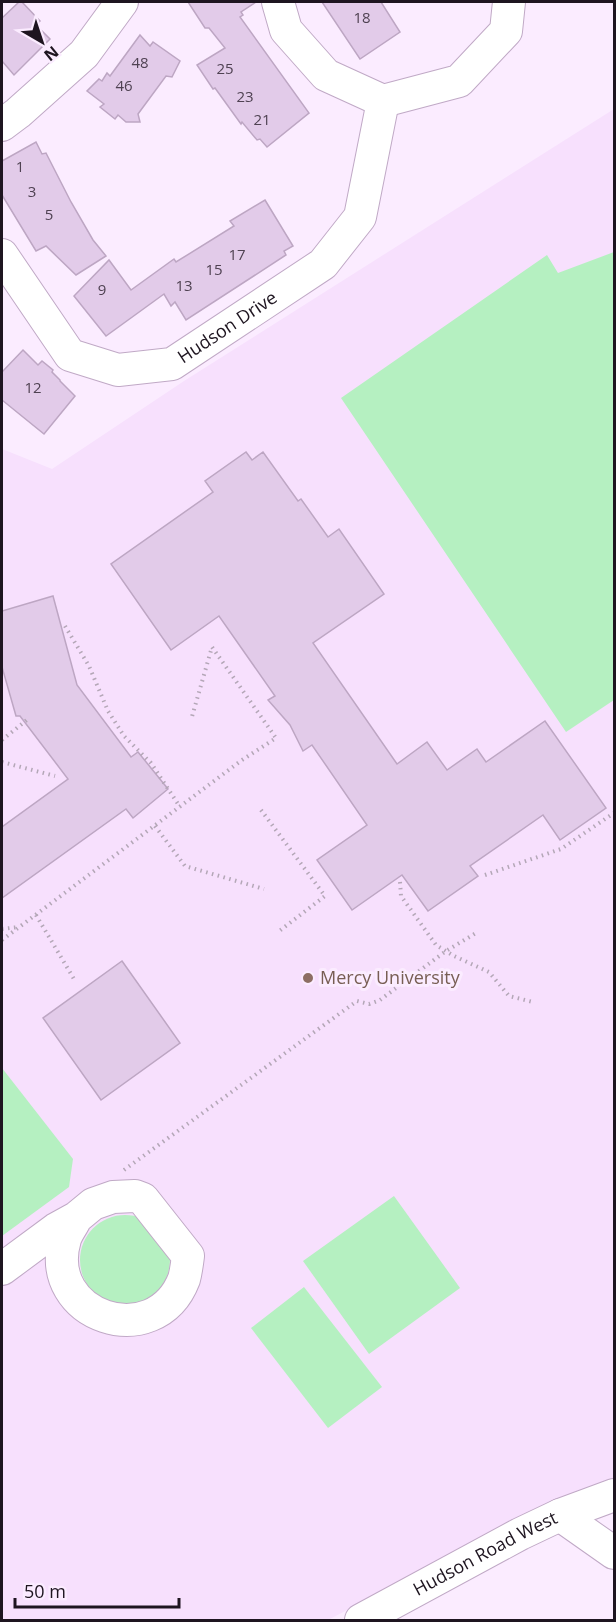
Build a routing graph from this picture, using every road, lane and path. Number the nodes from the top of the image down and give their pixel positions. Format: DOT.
graph roads {
  1 [pos="123,2"];
  2 [pos="278,2"];
  3 [pos="509,2"];
  4 [pos="383,101"];
  5 [pos="2,125"];
  6 [pos="2,255"];
  7 [pos="65,626"];
  8 [pos="28,719"];
  9 [pos="191,720"];
  10 [pos="2,740"];
  11 [pos="2,762"];
  12 [pos="55,776"];
  13 [pos="180,807"];
  14 [pos="261,810"];
  15 [pos="615,813"];
  16 [pos="154,826"];
  17 [pos="485,875"];
  18 [pos="400,882"];
  19 [pos="264,889"];
  20 [pos="36,915"];
  21 [pos="19,927"];
  22 [pos="2,930"];
  23 [pos="278,932"];
  24 [pos="476,933"];
  25 [pos="2,940"];
  26 [pos="446,951"];
  27 [pos="74,980"];
  28 [pos="533,1002"];
  29 [pos="122,1172"];
  30 [pos="76,1218"];
  31 [pos="2,1269"];
  32 [pos="615,1495"];
  33 [pos="560,1515"];
  34 [pos="615,1553"];
  35 [pos="361,1620"];
  1 -- 5 [label="street"];
  2 -- 4 [label="street"];
  3 -- 4 [label="street"];
  4 -- 6 [label="street, Hudson Drive"];
  7 -- 13 [label="path"];
  8 -- 10 [label="path"];
  9 -- 13 [label="path"];
  11 -- 12 [label="path"];
  13 -- 16 [label="path"];
  14 -- 23 [label="path"];
  15 -- 17 [label="path"];
  16 -- 19 [label="path"];
  16 -- 20 [label="path"];
  18 -- 26 [label="path"];
  20 -- 21 [label="path"];
  20 -- 27 [label="path"];
  21 -- 22 [label="path"];
  21 -- 25 [label="path"];
  24 -- 26 [label="path"];
  26 -- 28 [label="path"];
  26 -- 29 [label="path"];
  30 -- 31 [label="street"];
  32 -- 33 [label="street, Hudson Road West"];
  33 -- 34 [label="street"];
  33 -- 35 [label="street, Hudson Road West"];
}
